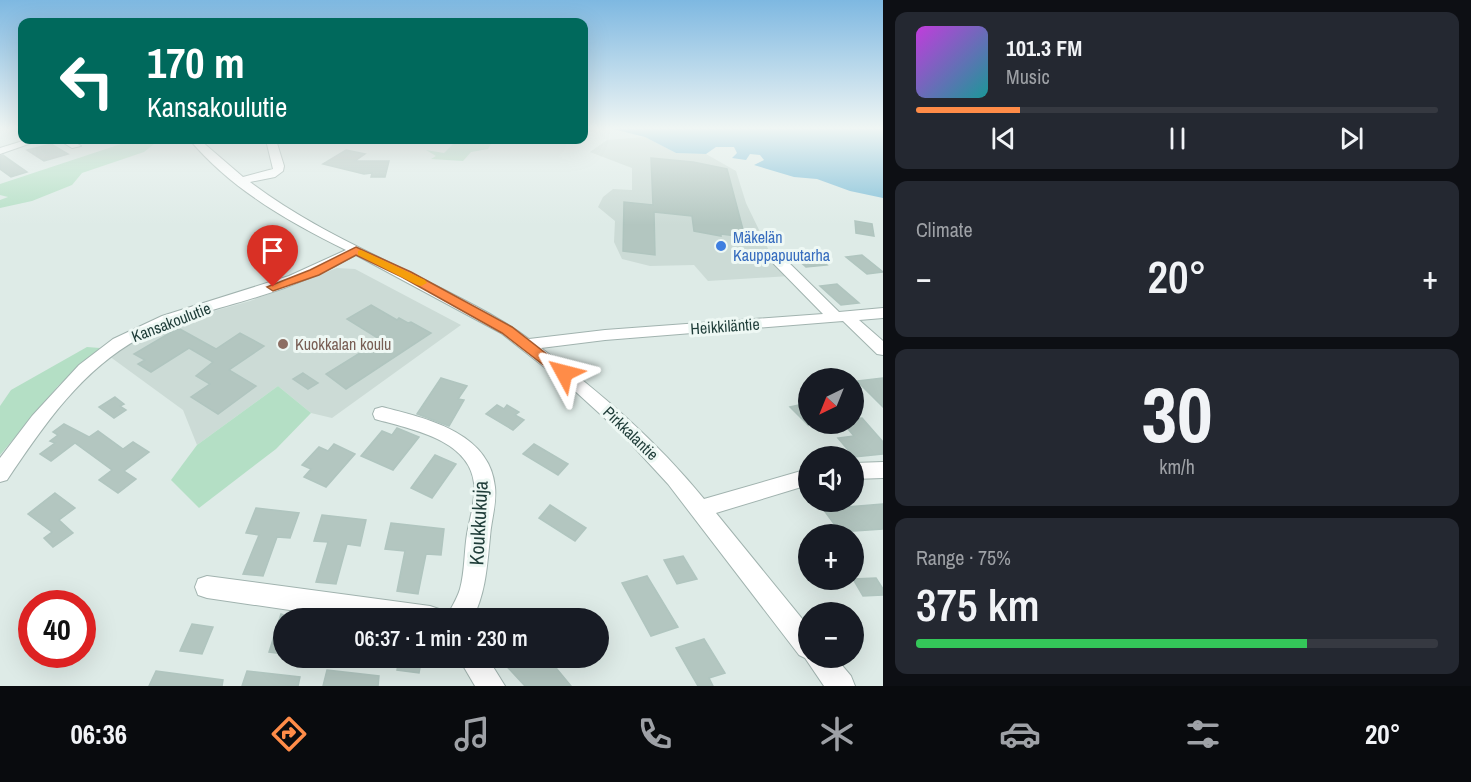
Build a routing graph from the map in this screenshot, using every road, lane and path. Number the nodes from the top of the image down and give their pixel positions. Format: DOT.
graph roads {
  1 [pos="218,161"];
  2 [pos="277,161"];
  3 [pos="240,181"];
  4 [pos="356,250"];
  5 [pos="774,256"];
  6 [pos="883,313"];
  7 [pos="842,317"];
  8 [pos="527,344"];
  9 [pos="883,350"];
  10 [pos="382,414"];
  11 [pos="883,470"];
  12 [pos="864,471"];
  13 [pos="0,474"];
  14 [pos="798,480"];
  15 [pos="700,509"];
  16 [pos="207,587"];
  17 [pos="358,608"];
  18 [pos="466,608"];
  19 [pos="798,633"];
  20 [pos="479,668"];
  21 [pos="826,668"];
  22 [pos="491,686"];
  23 [pos="840,686"];
  1 -- 3 [label="street, Pirkkalantie"];
  2 -- 3 [label="street"];
  3 -- 4 [label="street, Pirkkalantie"];
  4 -- 8 [label="street, Pirkkalantie"];
  4 -- 13 [label="street, Kansakoulutie"];
  5 -- 7 [label="street"];
  6 -- 7 [label="street, Heikkiläntie"];
  7 -- 8 [label="street, Heikkiläntie"];
  7 -- 9 [label="street"];
  8 -- 15 [label="street, Pirkkalantie"];
  10 -- 18 [label="street, Koukkukuja"];
  11 -- 12 [label="street"];
  14 -- 15 [label="street"];
  15 -- 19 [label="street, Pirkkalantie"];
  16 -- 17 [label="street"];
  20 -- 22 [label="street"];
  21 -- 23 [label="street"];
}
